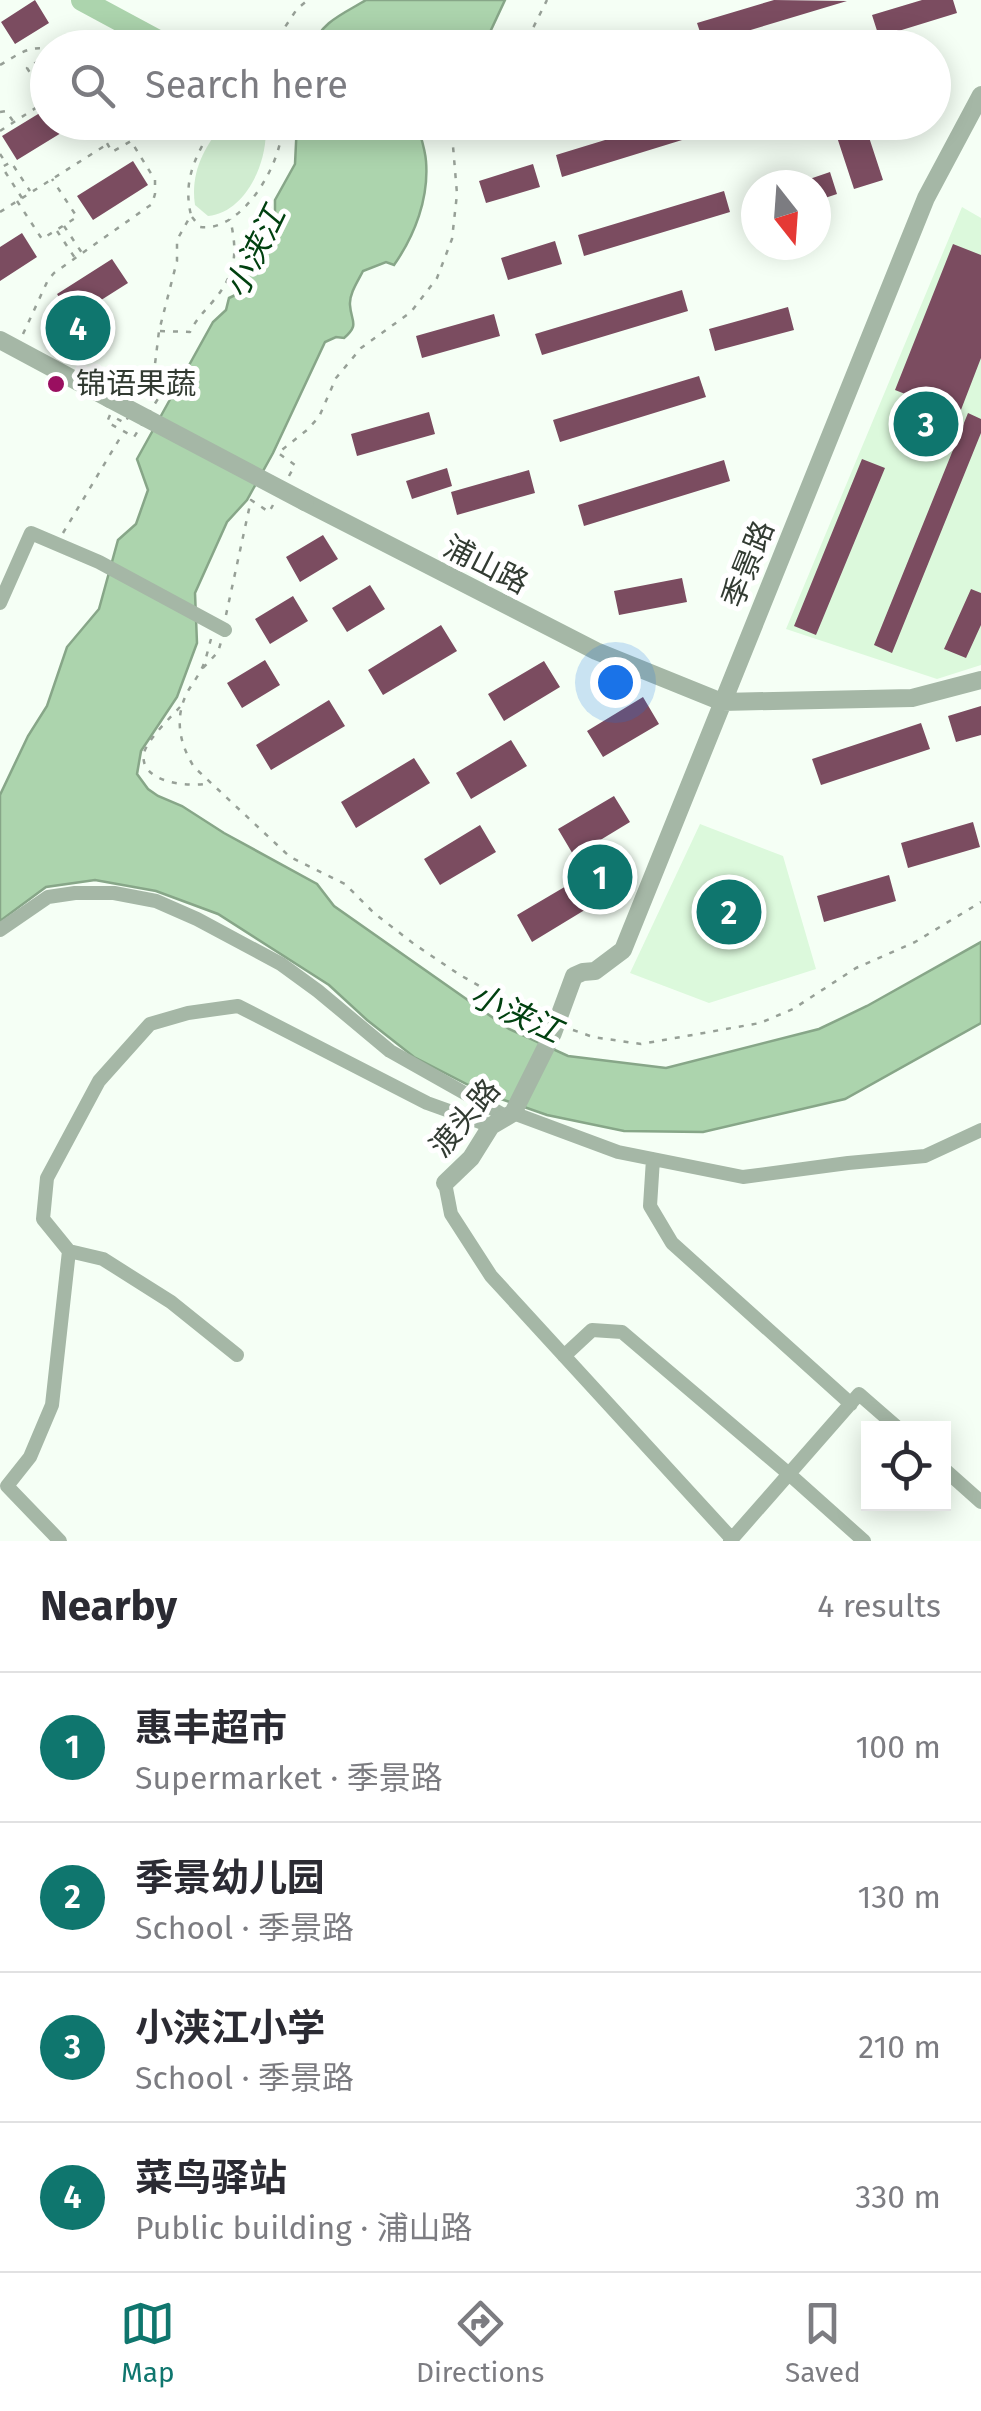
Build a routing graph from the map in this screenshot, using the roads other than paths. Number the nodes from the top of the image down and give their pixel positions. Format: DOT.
graph roads {
  1 [pos="981,95"];
  2 [pos="8,344"];
  3 [pos="0,603"];
  4 [pos="215,624"];
  5 [pos="981,680"];
  6 [pos="722,702"];
  7 [pos="0,930"];
  8 [pos="554,1028"];
  9 [pos="504,1118"];
  10 [pos="981,1130"];
  11 [pos="653,1160"];
  12 [pos="445,1184"];
  13 [pos="69,1251"];
  14 [pos="237,1354"];
  15 [pos="564,1356"];
  16 [pos="851,1404"];
  17 [pos="890,1421"];
  18 [pos="789,1474"];
  19 [pos="951,1475"];
  20 [pos="981,1502"];
  21 [pos="49,1537"];
  22 [pos="731,1540"];
  23 [pos="864,1541"];
  1 -- 6 [label="street, 季景路"];
  2 -- 6 [label="street, 浦山路, bridge"];
  3 -- 4 [label="street"];
  5 -- 6 [label="street, 浦山路"];
  6 -- 8 [label="street, 季景路"];
  7 -- 9 [label="street"];
  8 -- 9 [label="street, 渡头路"];
  9 -- 11 [label="street"];
  9 -- 12 [label="street, 渡头路"];
  9 -- 13 [label="street"];
  10 -- 11 [label="street"];
  11 -- 16 [label="street"];
  12 -- 15 [label="street"];
  13 -- 14 [label="street"];
  13 -- 21 [label="street"];
  15 -- 18 [label="street"];
  15 -- 22 [label="street"];
  16 -- 17 [label="street"];
  16 -- 18 [label="street"];
  18 -- 22 [label="street"];
  18 -- 23 [label="street"];
  19 -- 20 [label="street"];
}
